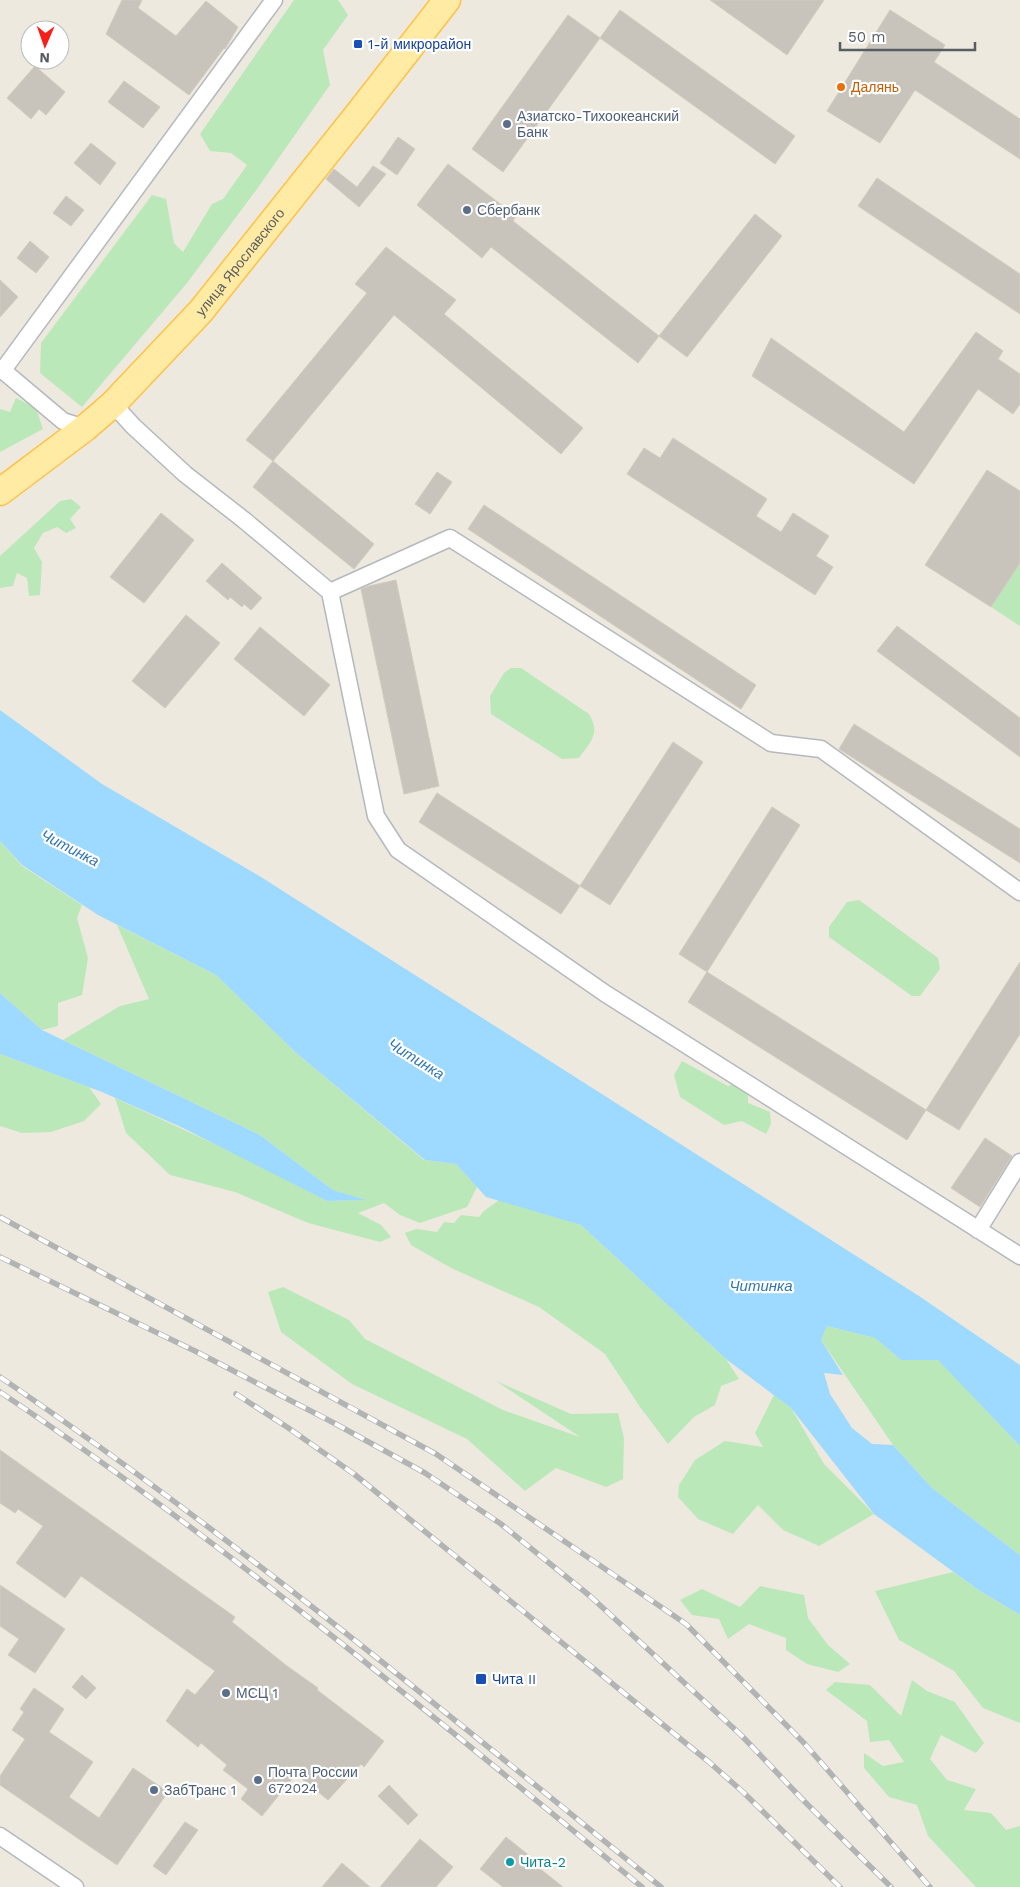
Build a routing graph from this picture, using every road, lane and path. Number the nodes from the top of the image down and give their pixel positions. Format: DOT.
graph roads {
  1 [pos="274,0"];
  2 [pos="447,0"];
  3 [pos="2,369"];
  4 [pos="113,404"];
  5 [pos="85,428"];
  6 [pos="0,492"];
  7 [pos="330,592"];
  8 [pos="1020,892"];
  9 [pos="1020,1162"];
  10 [pos="978,1230"];
  11 [pos="1020,1256"];
  12 [pos="0,1836"];
  13 [pos="75,1887"];
  1 -- 3 [label="street"];
  2 -- 4 [label="main road, улица Ярославского"];
  3 -- 5 [label="street"];
  4 -- 5 [label="main road, улица Ярославского"];
  4 -- 7 [label="street"];
  5 -- 6 [label="main road, улица Ярославского"];
  7 -- 8 [label="street"];
  7 -- 10 [label="street"];
  9 -- 10 [label="street"];
  10 -- 11 [label="street"];
  12 -- 13 [label="street"];
}
